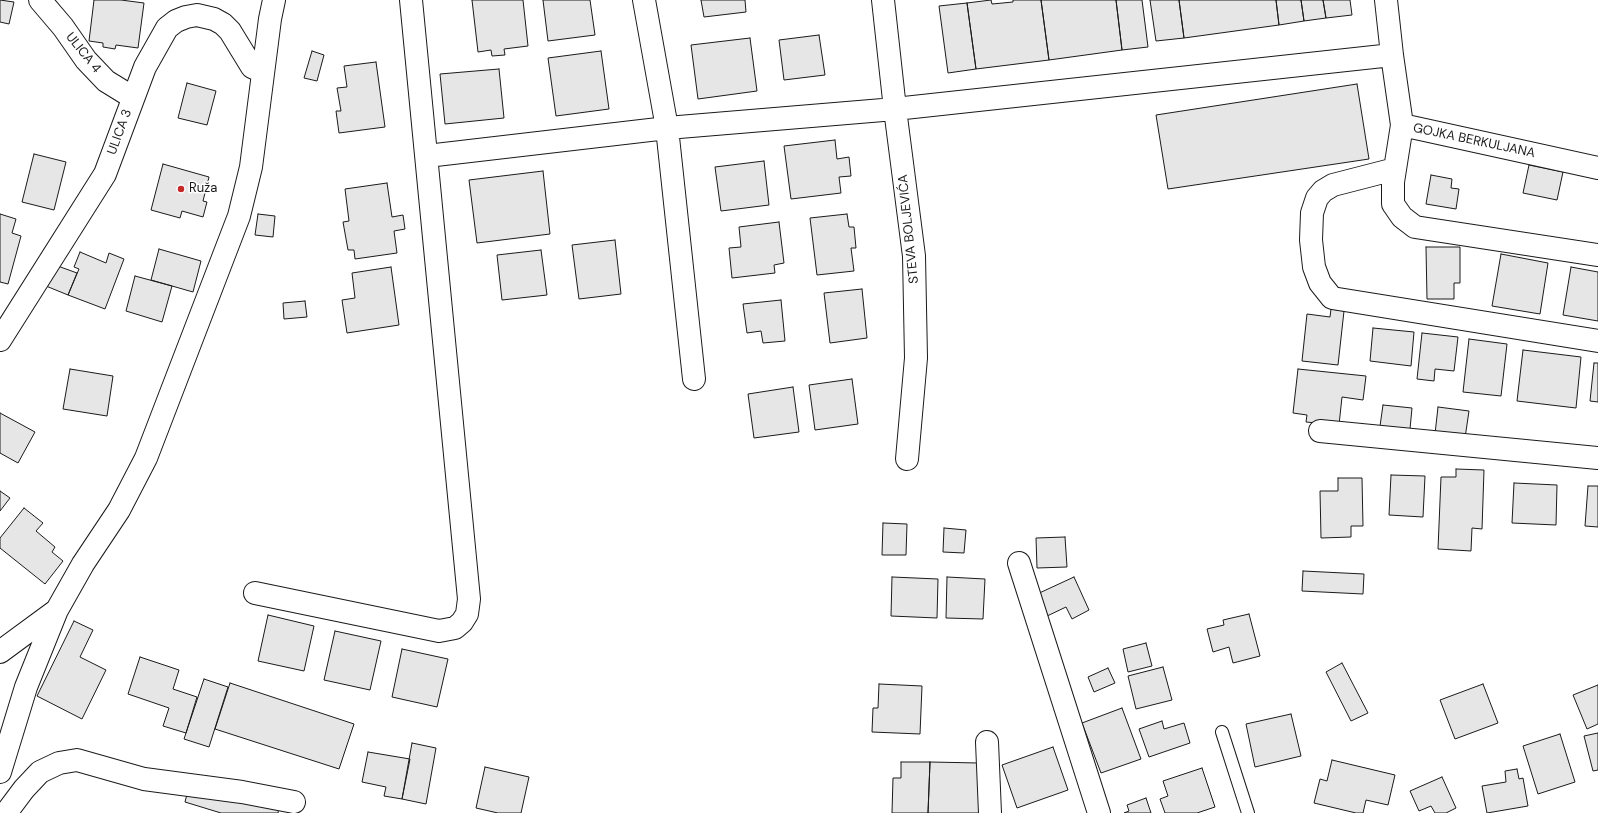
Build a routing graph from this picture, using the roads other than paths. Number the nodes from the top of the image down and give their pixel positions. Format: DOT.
graph roads {
  1 [pos="40,0"];
  2 [pos="274,0"];
  3 [pos="412,0"];
  4 [pos="644,0"];
  5 [pos="883,0"];
  6 [pos="1386,0"];
  7 [pos="1392,55"];
  8 [pos="263,72"];
  9 [pos="132,97"];
  10 [pos="894,109"];
  11 [pos="1402,126"];
  12 [pos="667,128"];
  13 [pos="427,156"];
  14 [pos="1598,168"];
  15 [pos="1395,169"];
  16 [pos="1598,256"];
  17 [pos="0,340"];
  18 [pos="1598,341"];
  19 [pos="694,379"];
  20 [pos="1320,431"];
  21 [pos="1598,458"];
  22 [pos="907,459"];
  23 [pos="1019,563"];
  24 [pos="255,593"];
  25 [pos="57,610"];
  26 [pos="0,652"];
  27 [pos="1222,732"];
  28 [pos="987,742"];
  29 [pos="0,772"];
  30 [pos="294,802"];
  31 [pos="6,813"];
  32 [pos="990,813"];
  33 [pos="1099,813"];
  34 [pos="1248,813"];
  1 -- 9 [label="street, ULICA 4"];
  2 -- 8 [label="street"];
  3 -- 13 [label="street"];
  4 -- 12 [label="street"];
  5 -- 10 [label="street, STEVA BOLJEVIĆA"];
  6 -- 7 [label="street, GOJKA BERKULJANA"];
  7 -- 10 [label="street"];
  7 -- 11 [label="street, GOJKA BERKULJANA"];
  8 -- 9 [label="street, ULICA 3"];
  8 -- 25 [label="street"];
  9 -- 17 [label="street, ULICA 3"];
  10 -- 12 [label="street"];
  10 -- 22 [label="street, STEVA BOLJEVIĆA"];
  11 -- 14 [label="street, GOJKA BERKULJANA"];
  11 -- 15 [label="street"];
  12 -- 13 [label="street"];
  12 -- 19 [label="street"];
  13 -- 24 [label="street"];
  15 -- 16 [label="street"];
  15 -- 18 [label="street"];
  20 -- 21 [label="street"];
  23 -- 33 [label="street"];
  25 -- 26 [label="street"];
  25 -- 29 [label="street"];
  27 -- 34 [label="lane"];
  28 -- 32 [label="street"];
  30 -- 31 [label="street"];
}
